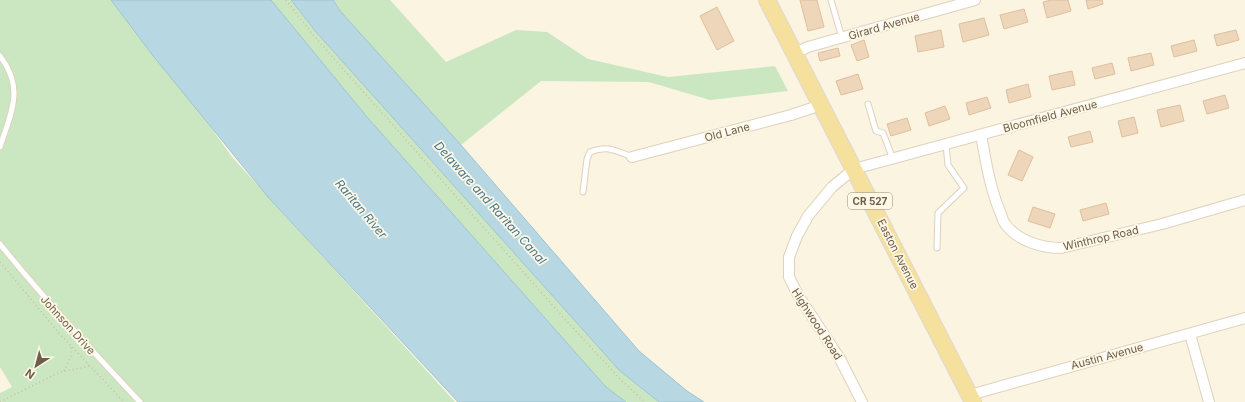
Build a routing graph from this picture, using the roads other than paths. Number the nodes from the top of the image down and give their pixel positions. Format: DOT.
graph roads {
  1 [pos="767,0"];
  2 [pos="831,0"];
  3 [pos="975,0"];
  4 [pos="842,38"];
  5 [pos="794,54"];
  6 [pos="0,56"];
  7 [pos="1245,62"];
  8 [pos="868,104"];
  9 [pos="821,105"];
  10 [pos="981,135"];
  11 [pos="946,145"];
  12 [pos="0,147"];
  13 [pos="632,157"];
  14 [pos="893,159"];
  15 [pos="854,169"];
  16 [pos="583,192"];
  17 [pos="1245,200"];
  18 [pos="0,244"];
  19 [pos="937,248"];
  20 [pos="1245,318"];
  21 [pos="1190,334"];
  22 [pos="971,398"];
  23 [pos="140,402"];
  24 [pos="862,402"];
  25 [pos="1209,402"];
  1 -- 5 [label="main road, Easton Avenue / CR 527"];
  2 -- 4 [label="lane"];
  3 -- 4 [label="street, Girard Avenue"];
  4 -- 5 [label="street, Girard Avenue"];
  5 -- 9 [label="main road, Easton Avenue / CR 527"];
  6 -- 12 [label="lane"];
  7 -- 10 [label="street, Bloomfield Avenue"];
  8 -- 14 [label="lane"];
  9 -- 13 [label="street, Old Lane"];
  9 -- 15 [label="main road, Easton Avenue / CR 527"];
  10 -- 11 [label="street, Bloomfield Avenue"];
  10 -- 17 [label="street, Winthrop Road"];
  11 -- 14 [label="street, Bloomfield Avenue"];
  11 -- 19 [label="lane"];
  13 -- 16 [label="lane"];
  14 -- 15 [label="street, Bloomfield Avenue"];
  15 -- 22 [label="main road, Easton Avenue / CR 527"];
  15 -- 24 [label="street, Highwood Road"];
  18 -- 23 [label="lane, Johnson Drive"];
  20 -- 21 [label="street, Austin Avenue"];
  21 -- 22 [label="street, Austin Avenue"];
  21 -- 25 [label="street"];
}
